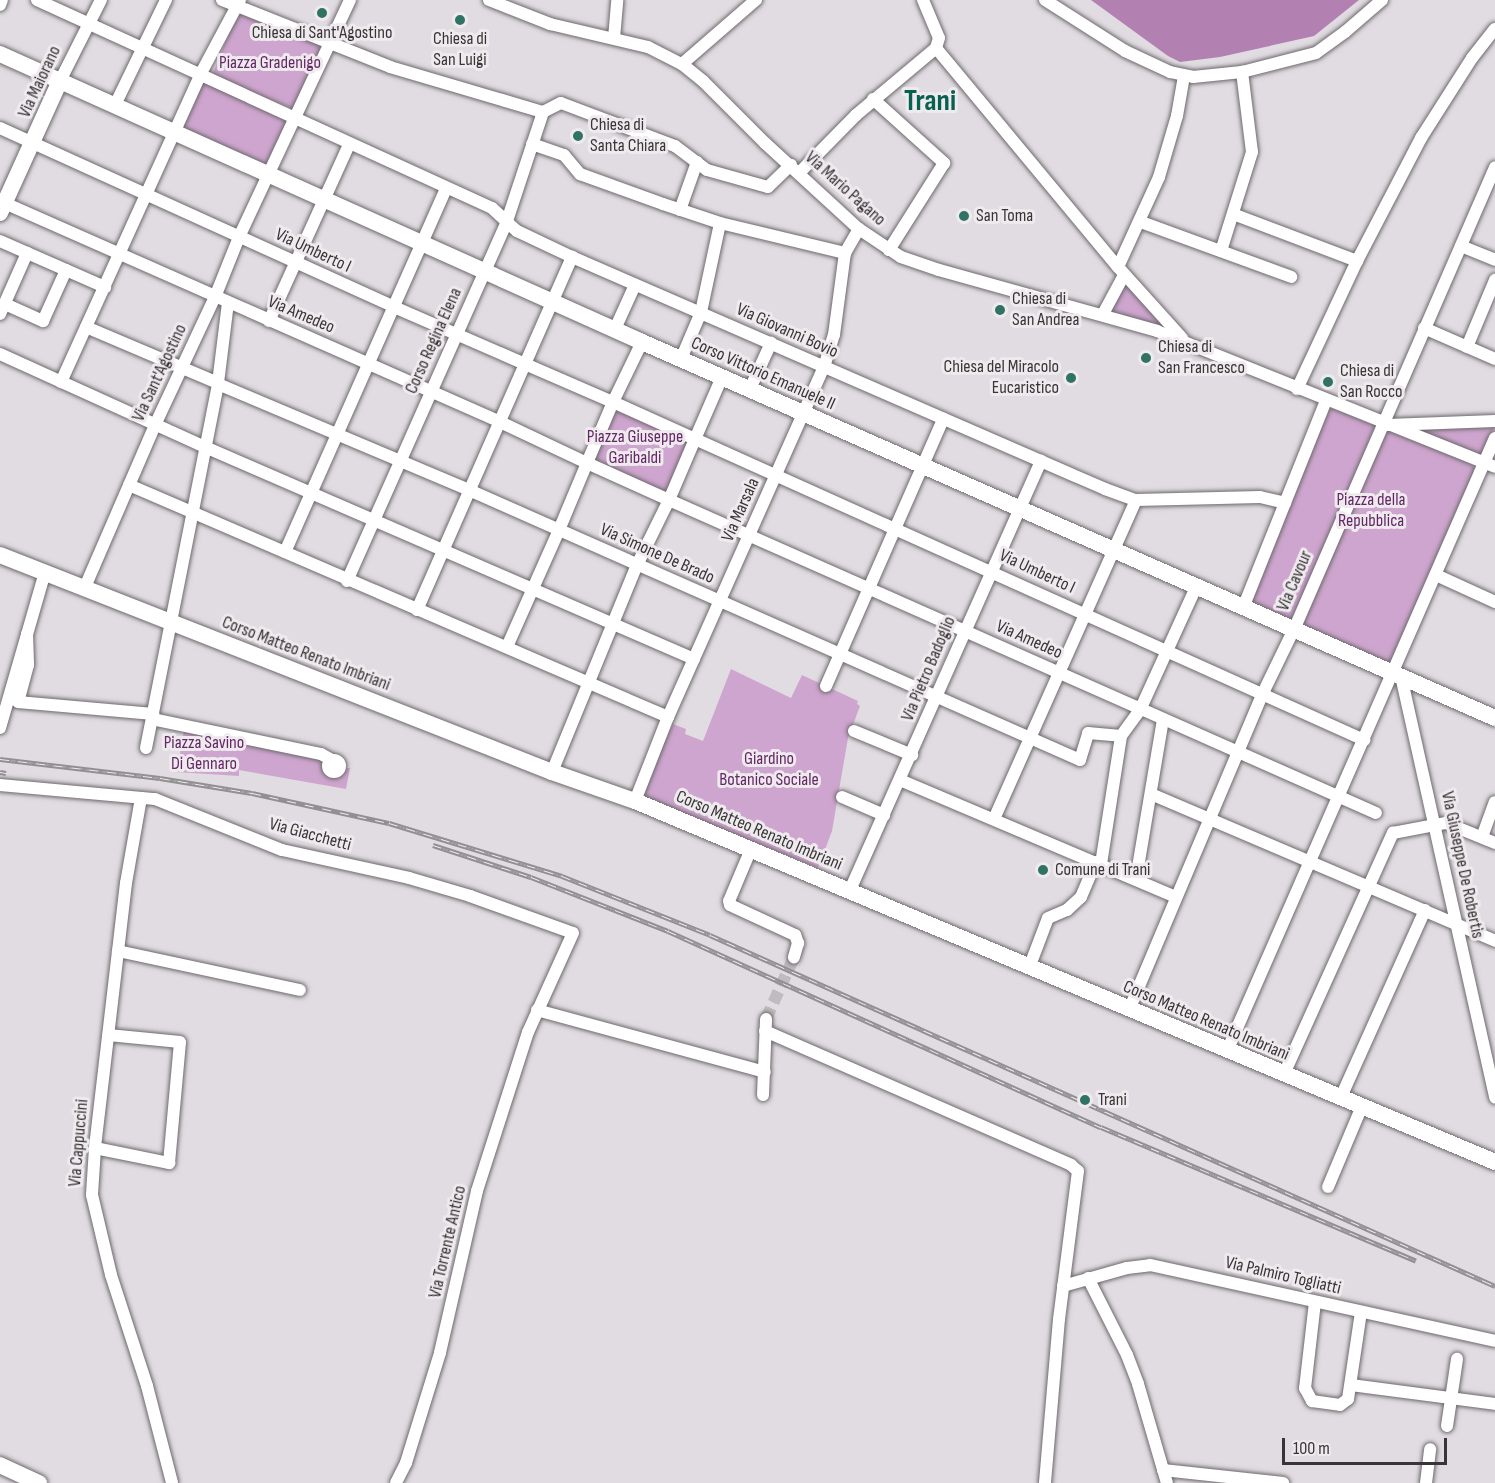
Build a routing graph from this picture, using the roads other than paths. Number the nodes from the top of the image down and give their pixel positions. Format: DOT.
graph roads {
  1 [pos="2,0"];
  2 [pos="37,0"];
  3 [pos="101,0"];
  4 [pos="166,0"];
  5 [pos="222,0"];
  6 [pos="350,0"];
  7 [pos="489,0"];
  8 [pos="617,0"];
  9 [pos="756,0"];
  10 [pos="923,0"];
  11 [pos="1046,0"];
  12 [pos="1382,0"];
  13 [pos="238,3"];
  14 [pos="0,6"];
  15 [pos="89,24"];
  16 [pos="1495,29"];
  17 [pos="614,38"];
  18 [pos="330,43"];
  19 [pos="143,48"];
  20 [pos="936,48"];
  21 [pos="0,54"];
  22 [pos="681,64"];
  23 [pos="1242,72"];
  24 [pos="200,75"];
  25 [pos="1184,76"];
  26 [pos="60,81"];
  27 [pos="873,99"];
  28 [pos="115,105"];
  29 [pos="543,112"];
  30 [pos="295,120"];
  31 [pos="0,128"];
  32 [pos="176,134"];
  33 [pos="33,143"];
  34 [pos="532,144"];
  35 [pos="349,145"];
  36 [pos="697,162"];
  37 [pos="1495,166"];
  38 [pos="796,169"];
  39 [pos="269,174"];
  40 [pos="447,189"];
  41 [pos="148,194"];
  42 [pos="324,200"];
  43 [pos="2,206"];
  44 [pos="680,210"];
  45 [pos="1233,214"];
  46 [pos="507,221"];
  47 [pos="1141,222"];
  48 [pos="720,223"];
  49 [pos="858,229"];
  50 [pos="239,237"];
  51 [pos="0,241"];
  52 [pos="421,243"];
  53 [pos="1461,246"];
  54 [pos="889,250"];
  55 [pos="1221,251"];
  56 [pos="27,253"];
  57 [pos="845,253"];
  58 [pos="120,256"];
  59 [pos="572,257"];
  60 [pos="1495,260"];
  61 [pos="1357,261"];
  62 [pos="296,263"];
  63 [pos="66,270"];
  64 [pos="485,270"];
  65 [pos="1121,271"];
  66 [pos="1291,277"];
  67 [pos="1495,280"];
  68 [pos="635,285"];
  69 [pos="105,287"];
  70 [pos="215,297"];
  71 [pos="552,301"];
  72 [pos="228,303"];
  73 [pos="394,308"];
  74 [pos="2,309"];
  75 [pos="701,312"];
  76 [pos="1103,314"];
  77 [pos="269,321"];
  78 [pos="86,327"];
  79 [pos="1424,328"];
  80 [pos="615,329"];
  81 [pos="457,334"];
  82 [pos="1185,341"];
  83 [pos="642,342"];
  84 [pos="771,343"];
  85 [pos="1467,347"];
  86 [pos="0,354"];
  87 [pos="681,359"];
  88 [pos="1495,359"];
  89 [pos="524,362"];
  90 [pos="368,363"];
  91 [pos="825,367"];
  92 [pos="182,368"];
  93 [pos="722,377"];
  94 [pos="61,382"];
  95 [pos="218,383"];
  96 [pos="750,389"];
  97 [pos="1297,389"];
  98 [pos="431,392"];
  99 [pos="1326,401"];
  100 [pos="613,402"];
  101 [pos="805,412"];
  102 [pos="944,419"];
  103 [pos="498,421"];
  104 [pos="1495,421"];
  105 [pos="1384,424"];
  106 [pos="155,425"];
  107 [pos="336,433"];
  108 [pos="1495,438"];
  109 [pos="695,439"];
  110 [pos="205,447"];
  111 [pos="400,461"];
  112 [pos="1041,461"];
  113 [pos="587,463"];
  114 [pos="1490,465"];
  115 [pos="923,466"];
  116 [pos="777,474"];
  117 [pos="129,485"];
  118 [pos="469,490"];
  119 [pos="311,492"];
  120 [pos="669,500"];
  121 [pos="1136,500"];
  122 [pos="1286,503"];
  123 [pos="1020,508"];
  124 [pos="192,511"];
  125 [pos="374,521"];
  126 [pos="559,530"];
  127 [pos="896,530"];
  128 [pos="750,534"];
  129 [pos="443,550"];
  130 [pos="1113,550"];
  131 [pos="285,552"];
  132 [pos="0,555"];
  133 [pos="637,565"];
  134 [pos="991,570"];
  135 [pos="45,572"];
  136 [pos="1436,574"];
  137 [pos="346,581"];
  138 [pos="85,587"];
  139 [pos="1196,587"];
  140 [pos="868,588"];
  141 [pos="532,589"];
  142 [pos="720,602"];
  143 [pos="1495,602"];
  144 [pos="1243,608"];
  145 [pos="417,610"];
  146 [pos="1084,614"];
  147 [pos="171,622"];
  148 [pos="614,624"];
  149 [pos="1293,630"];
  150 [pos="965,632"];
  151 [pos="27,634"];
  152 [pos="507,647"];
  153 [pos="1166,652"];
  154 [pos="840,653"];
  155 [pos="694,659"];
  156 [pos="1059,673"];
  157 [pos="1397,674"];
  158 [pos="589,685"];
  159 [pos="826,686"];
  160 [pos="1262,695"];
  161 [pos="938,696"];
  162 [pos="1140,710"];
  163 [pos="152,717"];
  164 [pos="668,717"];
  165 [pos="1495,718"];
  166 [pos="1163,720"];
  167 [pos="0,728"];
  168 [pos="854,731"];
  169 [pos="1121,736"];
  170 [pos="1030,738"];
  171 [pos="1364,740"];
  172 [pos="146,748"];
  173 [pos="1238,752"];
  174 [pos="912,754"];
  175 [pos="332,760"];
  176 [pos="552,772"];
  177 [pos="900,780"];
  178 [pos="0,785"];
  179 [pos="1151,794"];
  180 [pos="842,796"];
  181 [pos="1339,797"];
  182 [pos="141,798"];
  183 [pos="635,801"];
  184 [pos="1495,802"];
  185 [pos="1376,813"];
  186 [pos="884,815"];
  187 [pos="1210,817"];
  188 [pos="994,819"];
  189 [pos="1435,825"];
  190 [pos="1482,837"];
  191 [pos="1495,843"];
  192 [pos="751,849"];
  193 [pos="1310,860"];
  194 [pos="1099,863"];
  195 [pos="1136,879"];
  196 [pos="1369,886"];
  197 [pos="850,890"];
  198 [pos="1175,897"];
  199 [pos="1425,910"];
  200 [pos="1455,923"];
  201 [pos="573,933"];
  202 [pos="1495,941"];
  203 [pos="118,951"];
  204 [pos="794,957"];
  205 [pos="1029,968"];
  206 [pos="300,990"];
  207 [pos="537,1010"];
  208 [pos="1129,1010"];
  209 [pos="108,1035"];
  210 [pos="1227,1051"];
  211 [pos="765,1071"];
  212 [pos="1284,1074"];
  213 [pos="764,1095"];
  214 [pos="1341,1097"];
  215 [pos="1495,1098"];
  216 [pos="1362,1106"];
  217 [pos="95,1148"];
  218 [pos="1495,1162"];
  219 [pos="1328,1187"];
  220 [pos="1088,1278"];
  221 [pos="1063,1286"];
  222 [pos="1315,1302"];
  223 [pos="1361,1312"];
  224 [pos="1495,1341"];
  225 [pos="1456,1359"];
  226 [pos="1351,1385"];
  227 [pos="1451,1398"];
  228 [pos="1495,1404"];
  229 [pos="1447,1426"];
  230 [pos="1430,1449"];
  231 [pos="0,1466"];
  232 [pos="1164,1470"];
  233 [pos="39,1483"];
  234 [pos="172,1483"];
  235 [pos="396,1483"];
  236 [pos="1045,1483"];
  237 [pos="1167,1483"];
  238 [pos="1283,1483"];
  239 [pos="1426,1483"];
  1 -- 14 [label="street"];
  2 -- 15 [label="street"];
  3 -- 15 [label="street, Via Maiorano"];
  4 -- 19 [label="street"];
  5 -- 13 [label="street"];
  6 -- 18 [label="street"];
  7 -- 17 [label="street, Via Mario Pagano"];
  8 -- 17 [label="street"];
  9 -- 22 [label="street"];
  10 -- 20 [label="street"];
  11 -- 25 [label="street"];
  12 -- 23 [label="street"];
  13 -- 18 [label="street"];
  13 -- 24 [label="street"];
  15 -- 19 [label="street"];
  15 -- 26 [label="street, Via Maiorano"];
  16 -- 61 [label="street"];
  17 -- 22 [label="street, Via Mario Pagano"];
  18 -- 29 [label="street"];
  18 -- 30 [label="street"];
  19 -- 24 [label="street"];
  19 -- 28 [label="street"];
  20 -- 27 [label="street"];
  20 -- 65 [label="street"];
  21 -- 26 [label="street"];
  22 -- 38 [label="street, Via Mario Pagano"];
  23 -- 25 [label="street"];
  23 -- 45 [label="street"];
  24 -- 30 [label="street"];
  24 -- 32 [label="street"];
  25 -- 47 [label="street"];
  26 -- 28 [label="street"];
  26 -- 33 [label="street, Via Maiorano"];
  27 -- 38 [label="street"];
  27 -- 54 [label="street"];
  28 -- 32 [label="street"];
  29 -- 34 [label="street, Corso Regina Elena"];
  29 -- 36 [label="street"];
  30 -- 35 [label="street, Via Giovanni Bovio"];
  30 -- 39 [label="street"];
  31 -- 33 [label="street, Via Umberto I"];
  32 -- 39 [label="street"];
  32 -- 41 [label="street"];
  33 -- 41 [label="street, Via Umberto I"];
  33 -- 43 [label="street, Via Maiorano"];
  34 -- 44 [label="street"];
  34 -- 46 [label="street, Corso Regina Elena"];
  35 -- 40 [label="street, Via Giovanni Bovio"];
  35 -- 42 [label="street"];
  36 -- 38 [label="street"];
  36 -- 44 [label="street"];
  37 -- 53 [label="street, Via Cavour"];
  38 -- 49 [label="street, Via Mario Pagano"];
  39 -- 42 [label="street, Corso Vittorio Emanuele II"];
  39 -- 50 [label="street, Via Sant'Agostino"];
  40 -- 46 [label="street, Via Giovanni Bovio"];
  40 -- 52 [label="street"];
  41 -- 50 [label="street, Via Umberto I"];
  41 -- 58 [label="street"];
  42 -- 52 [label="street, Corso Vittorio Emanuele II"];
  42 -- 62 [label="street"];
  43 -- 58 [label="street, Via Amedeo"];
  44 -- 48 [label="street"];
  45 -- 55 [label="street"];
  45 -- 61 [label="street"];
  46 -- 59 [label="street, Via Giovanni Bovio"];
  46 -- 64 [label="street, Corso Regina Elena"];
  47 -- 55 [label="street"];
  47 -- 65 [label="street"];
  48 -- 57 [label="street"];
  48 -- 75 [label="street"];
  49 -- 54 [label="street, Via Mario Pagano"];
  49 -- 57 [label="street, Via Marsala"];
  50 -- 62 [label="street, Via Umberto I"];
  50 -- 70 [label="street, Via Sant'Agostino"];
  51 -- 56 [label="street"];
  52 -- 64 [label="street, Corso Vittorio Emanuele II"];
  52 -- 73 [label="street"];
  53 -- 60 [label="street"];
  53 -- 79 [label="street, Via Cavour"];
  54 -- 76 [label="street, Via Mario Pagano"];
  55 -- 66 [label="street"];
  56 -- 63 [label="street"];
  56 -- 74 [label="street"];
  57 -- 91 [label="street, Via Marsala"];
  58 -- 69 [label="street"];
  58 -- 70 [label="street, Via Amedeo"];
  59 -- 68 [label="street, Via Giovanni Bovio"];
  59 -- 71 [label="street"];
  61 -- 97 [label="street"];
  62 -- 73 [label="street, Via Umberto I"];
  62 -- 77 [label="street"];
  63 -- 69 [label="street"];
  63 -- 74 [label="street"];
  64 -- 71 [label="street, Corso Vittorio Emanuele II"];
  64 -- 81 [label="street, Corso Regina Elena"];
  65 -- 76 [label="street"];
  65 -- 82 [label="street"];
  67 -- 85 [label="street"];
  68 -- 75 [label="street, Via Giovanni Bovio"];
  68 -- 80 [label="street"];
  69 -- 78 [label="street"];
  70 -- 72 [label="street, Via Amedeo"];
  70 -- 92 [label="street, Via Sant'Agostino"];
  71 -- 80 [label="street, Corso Vittorio Emanuele II"];
  71 -- 89 [label="street"];
  72 -- 77 [label="street, Via Amedeo"];
  72 -- 95 [label="street"];
  73 -- 81 [label="street, Via Umberto I"];
  73 -- 90 [label="street"];
  75 -- 84 [label="street, Via Giovanni Bovio"];
  75 -- 87 [label="street"];
  76 -- 82 [label="street, Via Mario Pagano"];
  77 -- 90 [label="street, Via Amedeo"];
  78 -- 92 [label="street, Via Simone De Brado"];
  78 -- 94 [label="street"];
  79 -- 85 [label="street"];
  79 -- 105 [label="street, Via Cavour"];
  80 -- 83 [label="street, Corso Vittorio Emanuele II"];
  81 -- 89 [label="street, Via Umberto I"];
  81 -- 98 [label="street, Corso Regina Elena"];
  82 -- 97 [label="street"];
  83 -- 87 [label="street, Corso Vittorio Emanuele II"];
  83 -- 100 [label="street"];
  84 -- 91 [label="street, Via Giovanni Bovio"];
  84 -- 96 [label="street"];
  85 -- 88 [label="street"];
  86 -- 94 [label="street"];
  87 -- 93 [label="street, Corso Vittorio Emanuele II"];
  89 -- 100 [label="street, Via Umberto I"];
  89 -- 103 [label="street"];
  90 -- 98 [label="street, Via Amedeo"];
  90 -- 107 [label="street"];
  91 -- 101 [label="street, Via Marsala"];
  91 -- 102 [label="street, Via Giovanni Bovio"];
  92 -- 95 [label="street, Via Simone De Brado"];
  92 -- 106 [label="street, Via Sant'Agostino"];
  93 -- 96 [label="street, Corso Vittorio Emanuele II"];
  93 -- 109 [label="street"];
  94 -- 106 [label="street"];
  95 -- 107 [label="street, Via Simone De Brado"];
  95 -- 110 [label="street"];
  96 -- 101 [label="street, Corso Vittorio Emanuele II"];
  97 -- 99 [label="street"];
  98 -- 103 [label="street, Via Amedeo"];
  98 -- 111 [label="street, Corso Regina Elena"];
  99 -- 105 [label="street"];
  99 -- 122 [label="street"];
  100 -- 109 [label="street"];
  100 -- 113 [label="street"];
  101 -- 115 [label="street, Corso Vittorio Emanuele II"];
  101 -- 116 [label="street, Via Marsala"];
  102 -- 112 [label="street, Via Giovanni Bovio"];
  102 -- 115 [label="street"];
  103 -- 113 [label="street, Via Amedeo"];
  103 -- 118 [label="street"];
  104 -- 105 [label="street"];
  105 -- 114 [label="street"];
  105 -- 149 [label="street, Via Cavour"];
  106 -- 110 [label="street"];
  106 -- 117 [label="street, Via Sant'Agostino"];
  107 -- 111 [label="street, Via Simone De Brado"];
  107 -- 119 [label="street"];
  108 -- 114 [label="street"];
  109 -- 116 [label="street, Via Umberto I"];
  109 -- 120 [label="street"];
  110 -- 119 [label="street"];
  110 -- 124 [label="street"];
  111 -- 118 [label="street, Via Simone De Brado"];
  111 -- 125 [label="street, Corso Regina Elena"];
  112 -- 121 [label="street, Via Giovanni Bovio"];
  112 -- 123 [label="street, Via Pietro Badoglio"];
  113 -- 120 [label="street"];
  113 -- 126 [label="street"];
  114 -- 136 [label="street"];
  115 -- 123 [label="street, Corso Vittorio Emanuele II"];
  115 -- 127 [label="street"];
  116 -- 127 [label="street, Via Umberto I"];
  116 -- 128 [label="street, Via Marsala"];
  117 -- 124 [label="street"];
  117 -- 138 [label="street, Via Sant'Agostino"];
  118 -- 126 [label="street, Via Simone De Brado"];
  118 -- 129 [label="street"];
  119 -- 125 [label="street"];
  119 -- 131 [label="street"];
  120 -- 128 [label="street, Via Amedeo"];
  120 -- 133 [label="street"];
  121 -- 122 [label="street, Via Giovanni Bovio"];
  121 -- 130 [label="street"];
  122 -- 144 [label="street"];
  123 -- 130 [label="street, Corso Vittorio Emanuele II"];
  123 -- 134 [label="street, Via Pietro Badoglio"];
  124 -- 131 [label="street"];
  124 -- 147 [label="street"];
  125 -- 129 [label="street"];
  125 -- 137 [label="street, Corso Regina Elena"];
  126 -- 133 [label="street, Via Simone De Brado"];
  126 -- 141 [label="street"];
  127 -- 134 [label="street, Via Umberto I"];
  127 -- 140 [label="street"];
  128 -- 140 [label="street, Via Amedeo"];
  128 -- 142 [label="street, Via Marsala"];
  129 -- 141 [label="street"];
  129 -- 145 [label="street"];
  130 -- 139 [label="street, Corso Vittorio Emanuele II"];
  130 -- 146 [label="street"];
  131 -- 137 [label="street"];
  132 -- 135 [label="street, Corso Matteo Renato Imbriani"];
  133 -- 142 [label="street, Via Simone De Brado"];
  133 -- 148 [label="street"];
  134 -- 146 [label="street, Via Umberto I"];
  134 -- 150 [label="street, Via Pietro Badoglio"];
  135 -- 138 [label="street, Corso Matteo Renato Imbriani"];
  135 -- 151 [label="street"];
  136 -- 143 [label="street"];
  136 -- 157 [label="street"];
  137 -- 145 [label="street"];
  138 -- 147 [label="street, Corso Matteo Renato Imbriani"];
  139 -- 144 [label="street, Corso Vittorio Emanuele II"];
  139 -- 153 [label="street"];
  140 -- 150 [label="street, Via Amedeo"];
  140 -- 154 [label="street"];
  141 -- 148 [label="street"];
  141 -- 152 [label="street"];
  142 -- 154 [label="street, Via Simone De Brado"];
  142 -- 155 [label="street, Via Marsala"];
  144 -- 149 [label="street"];
  145 -- 152 [label="street"];
  146 -- 153 [label="street, Via Umberto I"];
  146 -- 156 [label="street"];
  147 -- 163 [label="street"];
  147 -- 176 [label="street, Corso Matteo Renato Imbriani"];
  148 -- 155 [label="street"];
  148 -- 158 [label="street"];
  149 -- 157 [label="street"];
  149 -- 160 [label="street, Via Cavour"];
  150 -- 156 [label="street, Via Amedeo"];
  150 -- 161 [label="street, Via Pietro Badoglio"];
  151 -- 163 [label="street"];
  151 -- 167 [label="street"];
  152 -- 158 [label="street"];
  153 -- 160 [label="street, Via Umberto I"];
  153 -- 162 [label="street"];
  154 -- 159 [label="street"];
  154 -- 161 [label="street, Via Simone De Brado"];
  155 -- 164 [label="street, Via Marsala"];
  156 -- 162 [label="street, Via Amedeo"];
  156 -- 170 [label="street"];
  157 -- 165 [label="street"];
  157 -- 171 [label="street"];
  157 -- 189 [label="street, Via Giuseppe De Robertis"];
  158 -- 164 [label="street"];
  158 -- 176 [label="street"];
  160 -- 171 [label="street, Via Umberto I"];
  160 -- 173 [label="street, Via Cavour"];
  161 -- 170 [label="street, Via Simone De Brado"];
  161 -- 174 [label="street, Via Pietro Badoglio"];
  162 -- 166 [label="street, Via Amedeo"];
  162 -- 169 [label="street"];
  163 -- 172 [label="street"];
  163 -- 175 [label="street"];
  164 -- 183 [label="street, Via Marsala"];
  166 -- 173 [label="street, Via Amedeo"];
  166 -- 179 [label="street"];
  168 -- 174 [label="street"];
  169 -- 170 [label="street, Via Simone De Brado"];
  169 -- 194 [label="street"];
  170 -- 188 [label="street"];
  171 -- 181 [label="street"];
  173 -- 181 [label="street, Via Amedeo"];
  173 -- 187 [label="street, Via Cavour"];
  174 -- 177 [label="street, Via Pietro Badoglio"];
  176 -- 183 [label="street, Corso Matteo Renato Imbriani"];
  177 -- 186 [label="street, Via Pietro Badoglio"];
  177 -- 188 [label="street"];
  178 -- 182 [label="street, Via Giacchetti"];
  179 -- 187 [label="street"];
  179 -- 195 [label="street"];
  180 -- 186 [label="street"];
  181 -- 185 [label="street, Via Amedeo"];
  181 -- 193 [label="street"];
  182 -- 201 [label="street, Via Giacchetti"];
  182 -- 203 [label="street, Via Cappuccini"];
  183 -- 192 [label="street, Corso Matteo Renato Imbriani"];
  184 -- 190 [label="street"];
  186 -- 197 [label="street, Via Pietro Badoglio"];
  187 -- 193 [label="street"];
  187 -- 198 [label="street, Via Cavour"];
  188 -- 194 [label="street"];
  189 -- 190 [label="street"];
  189 -- 196 [label="street"];
  189 -- 200 [label="street, Via Giuseppe De Robertis"];
  190 -- 191 [label="street"];
  192 -- 197 [label="street, Corso Matteo Renato Imbriani"];
  192 -- 204 [label="street"];
  193 -- 196 [label="street"];
  193 -- 210 [label="street"];
  194 -- 195 [label="street"];
  194 -- 205 [label="street"];
  195 -- 198 [label="street"];
  196 -- 199 [label="street"];
  196 -- 212 [label="street"];
  197 -- 205 [label="street, Corso Matteo Renato Imbriani"];
  198 -- 208 [label="street, Via Cavour"];
  199 -- 200 [label="street"];
  199 -- 214 [label="street"];
  200 -- 202 [label="street"];
  200 -- 215 [label="street, Via Giuseppe De Robertis"];
  201 -- 207 [label="street, Via Torrente Antico"];
  203 -- 206 [label="street"];
  203 -- 209 [label="street, Via Cappuccini"];
  205 -- 208 [label="street, Corso Matteo Renato Imbriani"];
  207 -- 211 [label="street"];
  207 -- 235 [label="street, Via Torrente Antico"];
  208 -- 210 [label="street, Corso Matteo Renato Imbriani"];
  209 -- 217 [label="street, Via Cappuccini"];
  209 -- 217 [label="street"];
  210 -- 212 [label="street, Corso Matteo Renato Imbriani"];
  211 -- 213 [label="street"];
  211 -- 221 [label="street"];
  212 -- 214 [label="street, Corso Matteo Renato Imbriani"];
  214 -- 216 [label="street, Corso Matteo Renato Imbriani"];
  216 -- 218 [label="street, Corso Matteo Renato Imbriani"];
  216 -- 219 [label="street"];
  217 -- 234 [label="street, Via Cappuccini"];
  220 -- 221 [label="street, Via Palmiro Togliatti"];
  220 -- 222 [label="street, Via Palmiro Togliatti"];
  220 -- 232 [label="street"];
  221 -- 236 [label="street"];
  222 -- 223 [label="street, Via Palmiro Togliatti"];
  222 -- 226 [label="street"];
  223 -- 224 [label="street, Via Palmiro Togliatti"];
  223 -- 226 [label="street"];
  225 -- 227 [label="street"];
  226 -- 227 [label="street"];
  227 -- 228 [label="street"];
  227 -- 229 [label="street"];
  230 -- 239 [label="street"];
  231 -- 233 [label="street"];
  232 -- 237 [label="street"];
  232 -- 238 [label="street"];
}
